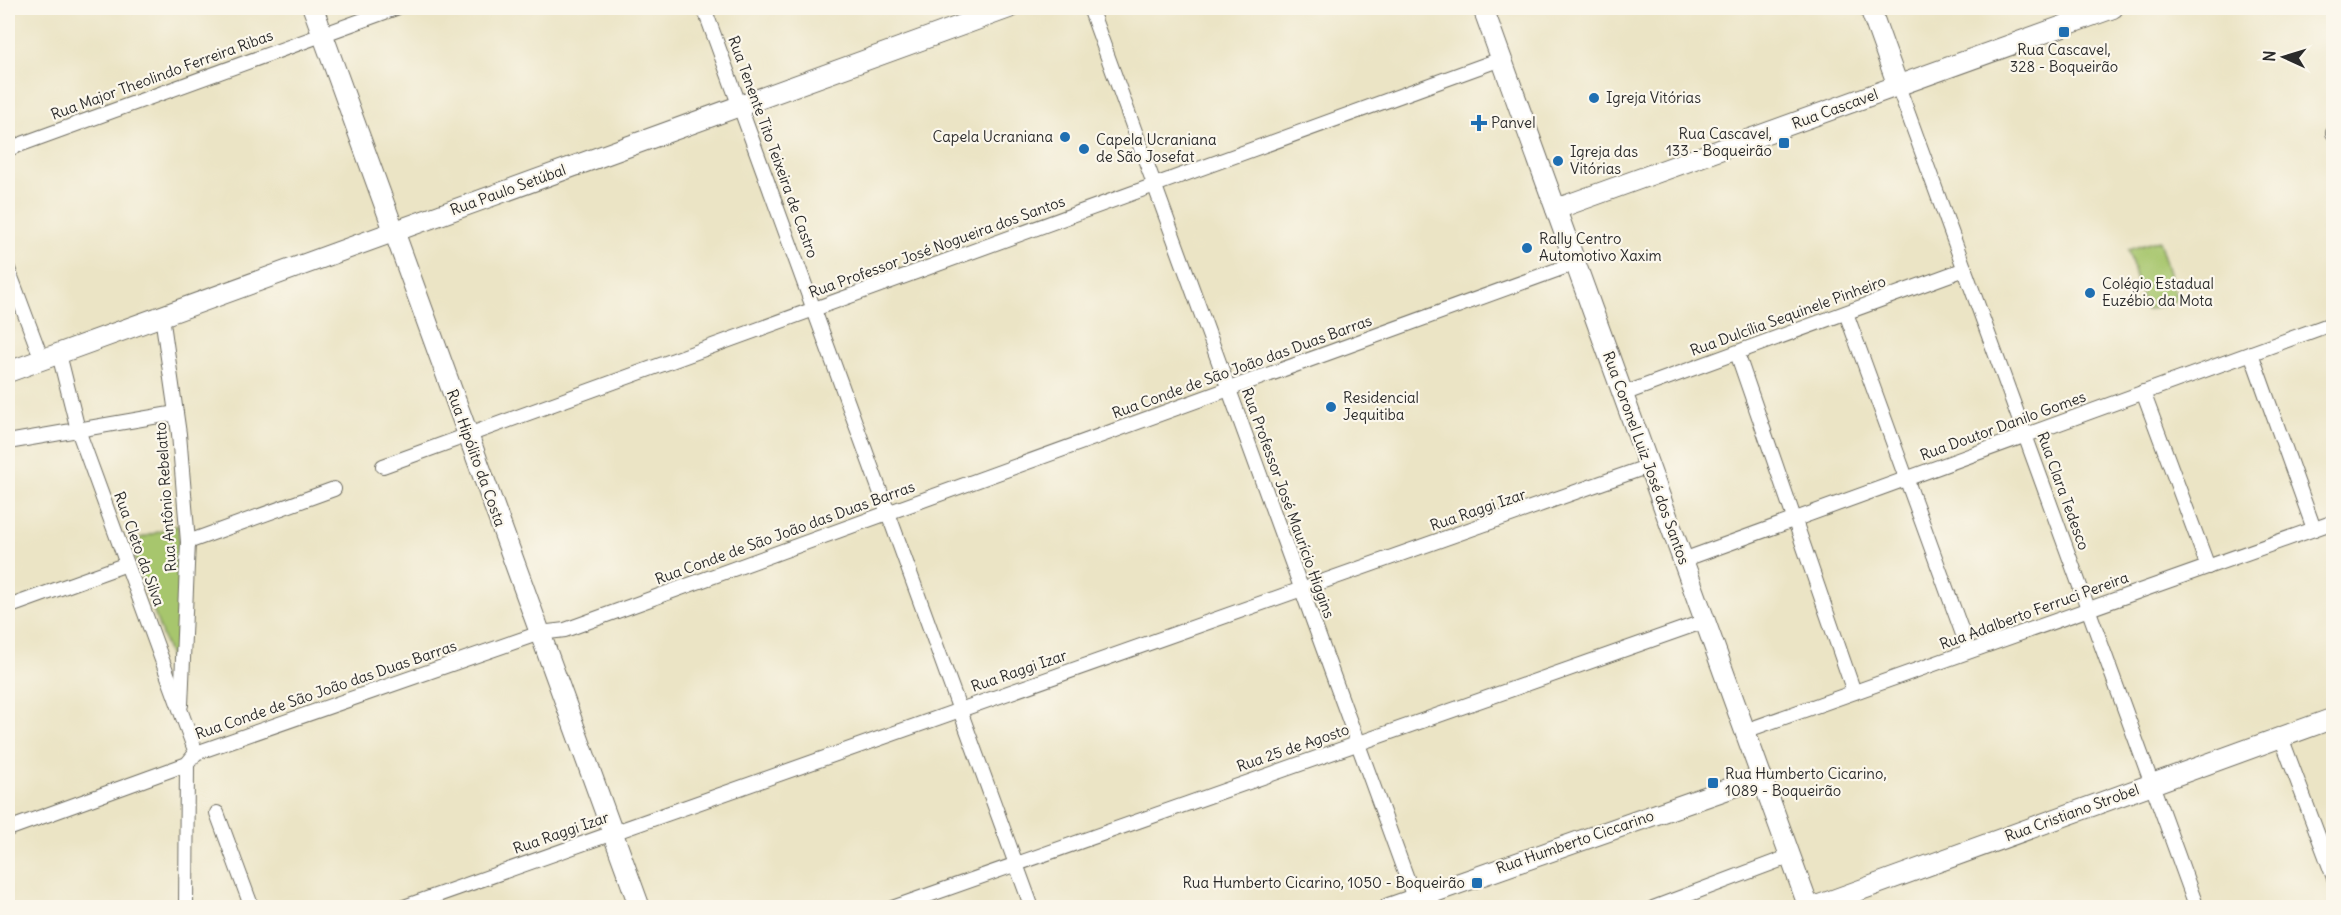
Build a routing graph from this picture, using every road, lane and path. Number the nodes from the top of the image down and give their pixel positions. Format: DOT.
graph roads {
  1 [pos="313,8"];
  2 [pos="396,8"];
  3 [pos="704,8"];
  4 [pos="1009,8"];
  5 [pos="1090,8"];
  6 [pos="1483,8"];
  7 [pos="1870,8"];
  8 [pos="2114,8"];
  9 [pos="323,34"];
  10 [pos="1501,59"];
  11 [pos="1898,86"];
  12 [pos="740,105"];
  13 [pos="8,149"];
  14 [pos="1155,185"];
  15 [pos="1556,209"];
  16 [pos="394,231"];
  17 [pos="1576,263"];
  18 [pos="8,269"];
  19 [pos="1965,269"];
  20 [pos="814,309"];
  21 [pos="1846,313"];
  22 [pos="162,316"];
  23 [pos="2334,323"];
  24 [pos="1737,352"];
  25 [pos="2251,353"];
  26 [pos="50,357"];
  27 [pos="8,372"];
  28 [pos="1229,389"];
  29 [pos="2143,392"];
  30 [pos="1623,394"];
  31 [pos="176,413"];
  32 [pos="78,430"];
  33 [pos="468,435"];
  34 [pos="2025,435"];
  35 [pos="8,442"];
  36 [pos="383,466"];
  37 [pos="1649,466"];
  38 [pos="1906,478"];
  39 [pos="334,489"];
  40 [pos="888,513"];
  41 [pos="1794,519"];
  42 [pos="2334,522"];
  43 [pos="2314,529"];
  44 [pos="188,542"];
  45 [pos="1683,560"];
  46 [pos="127,564"];
  47 [pos="2208,567"];
  48 [pos="1302,589"];
  49 [pos="8,607"];
  50 [pos="2088,609"];
  51 [pos="1705,621"];
  52 [pos="540,633"];
  53 [pos="1969,651"];
  54 [pos="1854,692"];
  55 [pos="960,710"];
  56 [pos="181,712"];
  57 [pos="2334,718"];
  58 [pos="1745,731"];
  59 [pos="2281,737"];
  60 [pos="1358,743"];
  61 [pos="192,759"];
  62 [pos="1762,777"];
  63 [pos="2152,784"];
  64 [pos="217,813"];
  65 [pos="8,829"];
  66 [pos="613,833"];
  67 [pos="1791,856"];
  68 [pos="1016,864"];
  69 [pos="2334,878"];
  70 [pos="1416,903"];
  71 [pos="186,908"];
  72 [pos="252,908"];
  73 [pos="401,908"];
  74 [pos="640,908"];
  75 [pos="892,908"];
  76 [pos="1032,908"];
  77 [pos="1389,908"];
  78 [pos="1653,908"];
  79 [pos="1810,908"];
  80 [pos="2197,908"];
  1 -- 9 [label="main road, Rua Hipólito da Costa"];
  2 -- 9 [label="street, Rua Major Theolindo Ferreira Ribas"];
  3 -- 12 [label="street, Rua Tenente Tito Teixeira de Castro"];
  4 -- 12 [label="main road, Rua Paulo Setúbal"];
  5 -- 14 [label="street, Rua Professor José Maurício Higgins"];
  6 -- 10 [label="main road, Rua Coronel Luiz José dos Santos"];
  7 -- 11 [label="main road"];
  8 -- 11 [label="main road, Rua Cascavel"];
  9 -- 13 [label="street, Rua Major Theolindo Ferreira Ribas"];
  9 -- 16 [label="main road, Rua Hipólito da Costa"];
  10 -- 14 [label="street, Rua Professor José Nogueira dos Santos"];
  10 -- 15 [label="main road, Rua Coronel Luiz José dos Santos"];
  11 -- 15 [label="main road, Rua Cascavel"];
  11 -- 19 [label="street, Rua Clara Tedesco"];
  12 -- 16 [label="main road, Rua Paulo Setúbal"];
  12 -- 20 [label="street, Rua Tenente Tito Teixeira de Castro"];
  14 -- 20 [label="street, Rua Professor José Nogueira dos Santos"];
  14 -- 28 [label="street, Rua Professor José Maurício Higgins"];
  15 -- 17 [label="main road, Rua Coronel Luiz José dos Santos"];
  16 -- 22 [label="main road, Rua Paulo Setúbal"];
  16 -- 33 [label="main road, Rua Hipólito da Costa"];
  17 -- 28 [label="street, Rua Conde de São João das Duas Barras"];
  17 -- 30 [label="main road, Rua Coronel Luiz José dos Santos"];
  18 -- 26 [label="street, Rua Cleto da Silva"];
  19 -- 21 [label="street, Rua Dulcília Sequinele Pinheiro"];
  19 -- 34 [label="street, Rua Clara Tedesco"];
  20 -- 33 [label="street, Rua Professor José Nogueira dos Santos"];
  20 -- 40 [label="street, Rua Tenente Tito Teixeira de Castro"];
  21 -- 24 [label="street, Rua Dulcília Sequinele Pinheiro"];
  21 -- 38 [label="street"];
  22 -- 26 [label="main road, Rua Paulo Setúbal"];
  22 -- 31 [label="street, Rua Antônio Rebelatto"];
  23 -- 25 [label="street, Rua Doutor Danilo Gomes"];
  24 -- 30 [label="street, Rua Dulcília Sequinele Pinheiro"];
  24 -- 41 [label="street"];
  25 -- 29 [label="street, Rua Doutor Danilo Gomes"];
  25 -- 43 [label="street"];
  26 -- 27 [label="main road, Rua Paulo Setúbal"];
  26 -- 32 [label="street, Rua Cleto da Silva"];
  28 -- 40 [label="street, Rua Conde de São João das Duas Barras"];
  28 -- 48 [label="street, Rua Professor José Maurício Higgins"];
  29 -- 34 [label="street, Rua Doutor Danilo Gomes"];
  29 -- 47 [label="street"];
  30 -- 37 [label="main road, Rua Coronel Luiz José dos Santos"];
  31 -- 32 [label="street"];
  31 -- 44 [label="street, Rua Antônio Rebelatto"];
  32 -- 35 [label="street"];
  32 -- 46 [label="street, Rua Cleto da Silva"];
  33 -- 36 [label="street, Rua Professor José Nogueira dos Santos"];
  33 -- 52 [label="main road, Rua Hipólito da Costa"];
  34 -- 38 [label="street, Rua Doutor Danilo Gomes"];
  34 -- 50 [label="street, Rua Clara Tedesco"];
  37 -- 45 [label="main road, Rua Coronel Luiz José dos Santos"];
  37 -- 48 [label="street, Rua Raggi Izar"];
  38 -- 41 [label="street, Rua Doutor Danilo Gomes"];
  38 -- 53 [label="street"];
  39 -- 44 [label="street"];
  40 -- 52 [label="street, Rua Conde de São João das Duas Barras"];
  40 -- 55 [label="street, Rua Tenente Tito Teixeira de Castro"];
  41 -- 45 [label="street, Rua Doutor Danilo Gomes"];
  41 -- 54 [label="street"];
  42 -- 43 [label="street, Rua Adalberto Ferruci Pereira"];
  43 -- 47 [label="street, Rua Adalberto Ferruci Pereira"];
  44 -- 56 [label="street, Rua Antônio Rebelatto"];
  45 -- 51 [label="main road, Rua Coronel Luiz José dos Santos"];
  46 -- 49 [label="street"];
  46 -- 56 [label="street, Rua Cleto da Silva"];
  47 -- 50 [label="street, Rua Adalberto Ferruci Pereira"];
  48 -- 55 [label="street, Rua Raggi Izar"];
  48 -- 60 [label="street, Rua Professor José Maurício Higgins"];
  50 -- 53 [label="street, Rua Adalberto Ferruci Pereira"];
  50 -- 63 [label="street, Rua Clara Tedesco"];
  51 -- 58 [label="main road, Rua Coronel Luiz José dos Santos"];
  51 -- 60 [label="street, Rua 25 de Agosto"];
  52 -- 61 [label="street, Rua Conde de São João das Duas Barras"];
  52 -- 66 [label="main road, Rua Hipólito da Costa"];
  53 -- 54 [label="street, Rua Adalberto Ferruci Pereira"];
  54 -- 58 [label="street, Rua Adalberto Ferruci Pereira"];
  55 -- 66 [label="street, Rua Raggi Izar"];
  55 -- 68 [label="street, Rua Tenente Tito Teixeira de Castro"];
  56 -- 61 [label="street, Rua Cleto da Silva"];
  57 -- 59 [label="main road, Rua Cristiano Strobel"];
  58 -- 62 [label="main road, Rua Coronel Luiz José dos Santos"];
  59 -- 63 [label="main road, Rua Cristiano Strobel"];
  59 -- 69 [label="street"];
  60 -- 68 [label="street, Rua 25 de Agosto"];
  60 -- 70 [label="street, Rua Professor José Maurício Higgins"];
  61 -- 65 [label="street, Rua Conde de São João das Duas Barras"];
  61 -- 71 [label="street"];
  62 -- 67 [label="main road, Rua Coronel Luiz José dos Santos"];
  62 -- 70 [label="main road, Rua Humberto Ciccarino"];
  63 -- 79 [label="main road, Rua Cristiano Strobel"];
  63 -- 80 [label="street, Rua Clara Tedesco"];
  64 -- 72 [label="street"];
  66 -- 73 [label="street, Rua Raggi Izar"];
  66 -- 74 [label="main road, Rua Hipólito da Costa"];
  67 -- 78 [label="street"];
  67 -- 79 [label="main road, Rua Coronel Luiz José dos Santos"];
  68 -- 75 [label="street, Rua 25 de Agosto"];
  68 -- 76 [label="street, Rua Tenente Tito Teixeira de Castro"];
  70 -- 77 [label="main road, Rua Humberto Ciccarino"];
}
